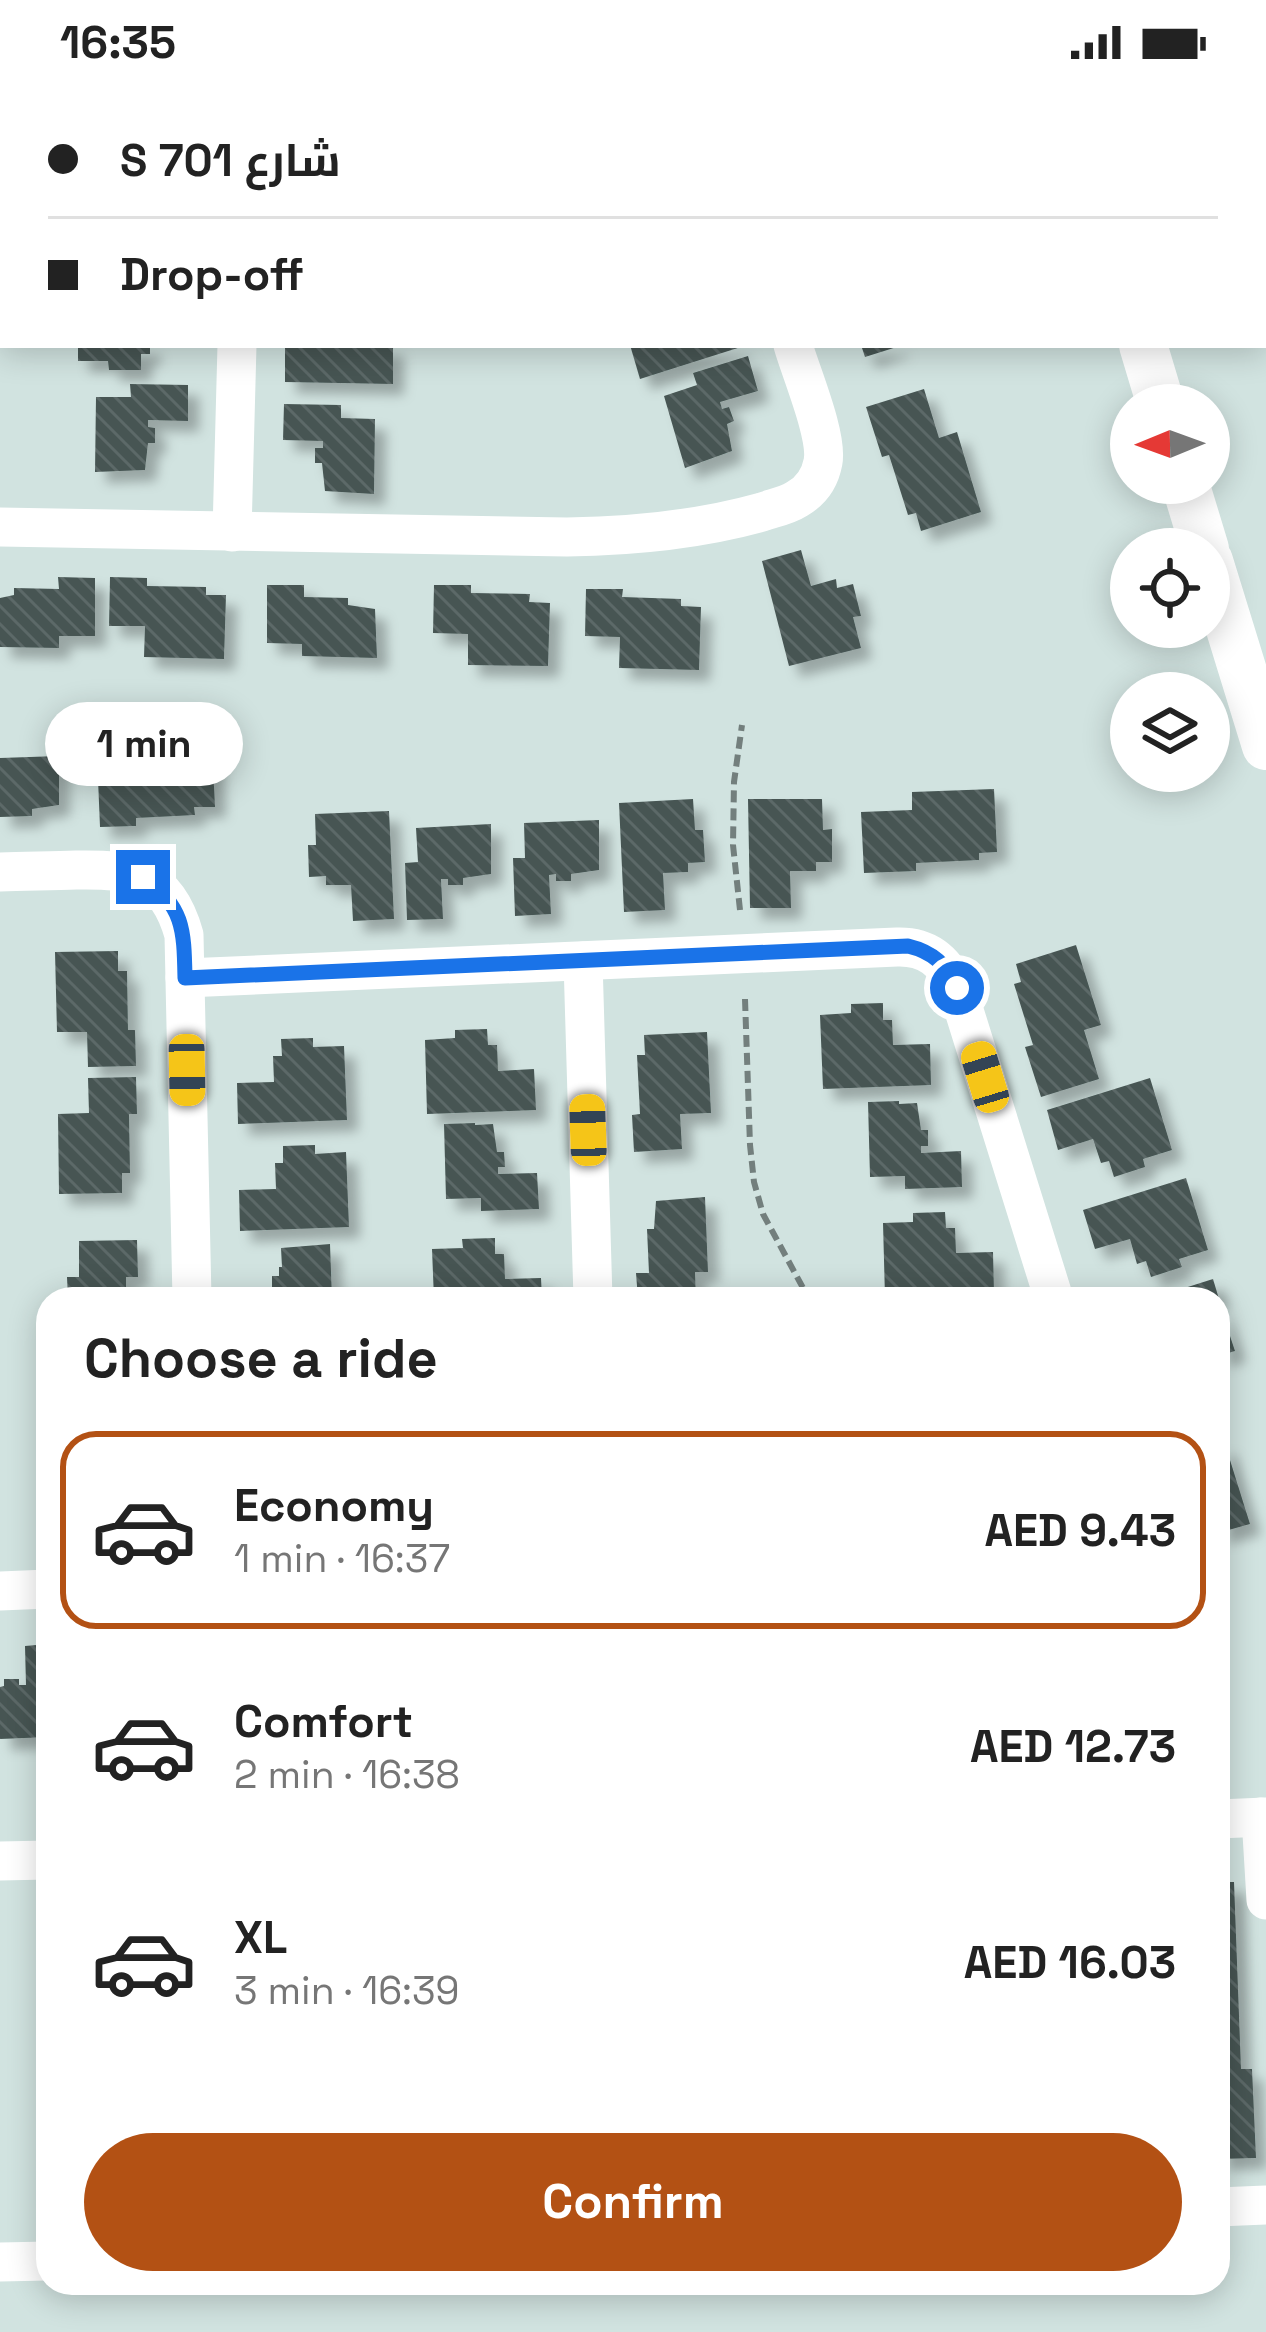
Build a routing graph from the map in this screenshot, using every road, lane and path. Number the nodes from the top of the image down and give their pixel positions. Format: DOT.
graph roads {
  1 [pos="237,348"];
  2 [pos="794,348"];
  3 [pos="1144,348"];
  4 [pos="1155,384"];
  5 [pos="0,527"];
  6 [pos="232,532"];
  7 [pos="1230,629"];
  8 [pos="742,724"];
  9 [pos="1266,746"];
  10 [pos="0,872"];
  11 [pos="740,910"];
  12 [pos="583,961"];
  13 [pos="185,978"];
  14 [pos="745,999"];
  15 [pos="192,1287"];
  16 [pos="593,1287"];
  17 [pos="803,1287"];
  18 [pos="1050,1287"];
  19 [pos="36,1590"];
  20 [pos="0,1591"];
  21 [pos="1263,1817"];
  22 [pos="1230,1818"];
  23 [pos="36,1860"];
  24 [pos="0,1861"];
  25 [pos="1266,1900"];
  26 [pos="1266,2204"];
  27 [pos="1230,2206"];
  28 [pos="36,2261"];
  29 [pos="0,2262"];
  1 -- 6 [label="street"];
  2 -- 6 [label="street"];
  3 -- 4 [label="street"];
  5 -- 6 [label="street"];
  7 -- 9 [label="street"];
  8 -- 11 [label="path"];
  10 -- 13 [label="street"];
  12 -- 13 [label="street"];
  12 -- 16 [label="street"];
  12 -- 18 [label="street"];
  13 -- 15 [label="street"];
  14 -- 17 [label="path"];
  19 -- 20 [label="street"];
  21 -- 22 [label="street"];
  21 -- 25 [label="street"];
  23 -- 24 [label="street"];
  26 -- 27 [label="street"];
  28 -- 29 [label="street"];
}
